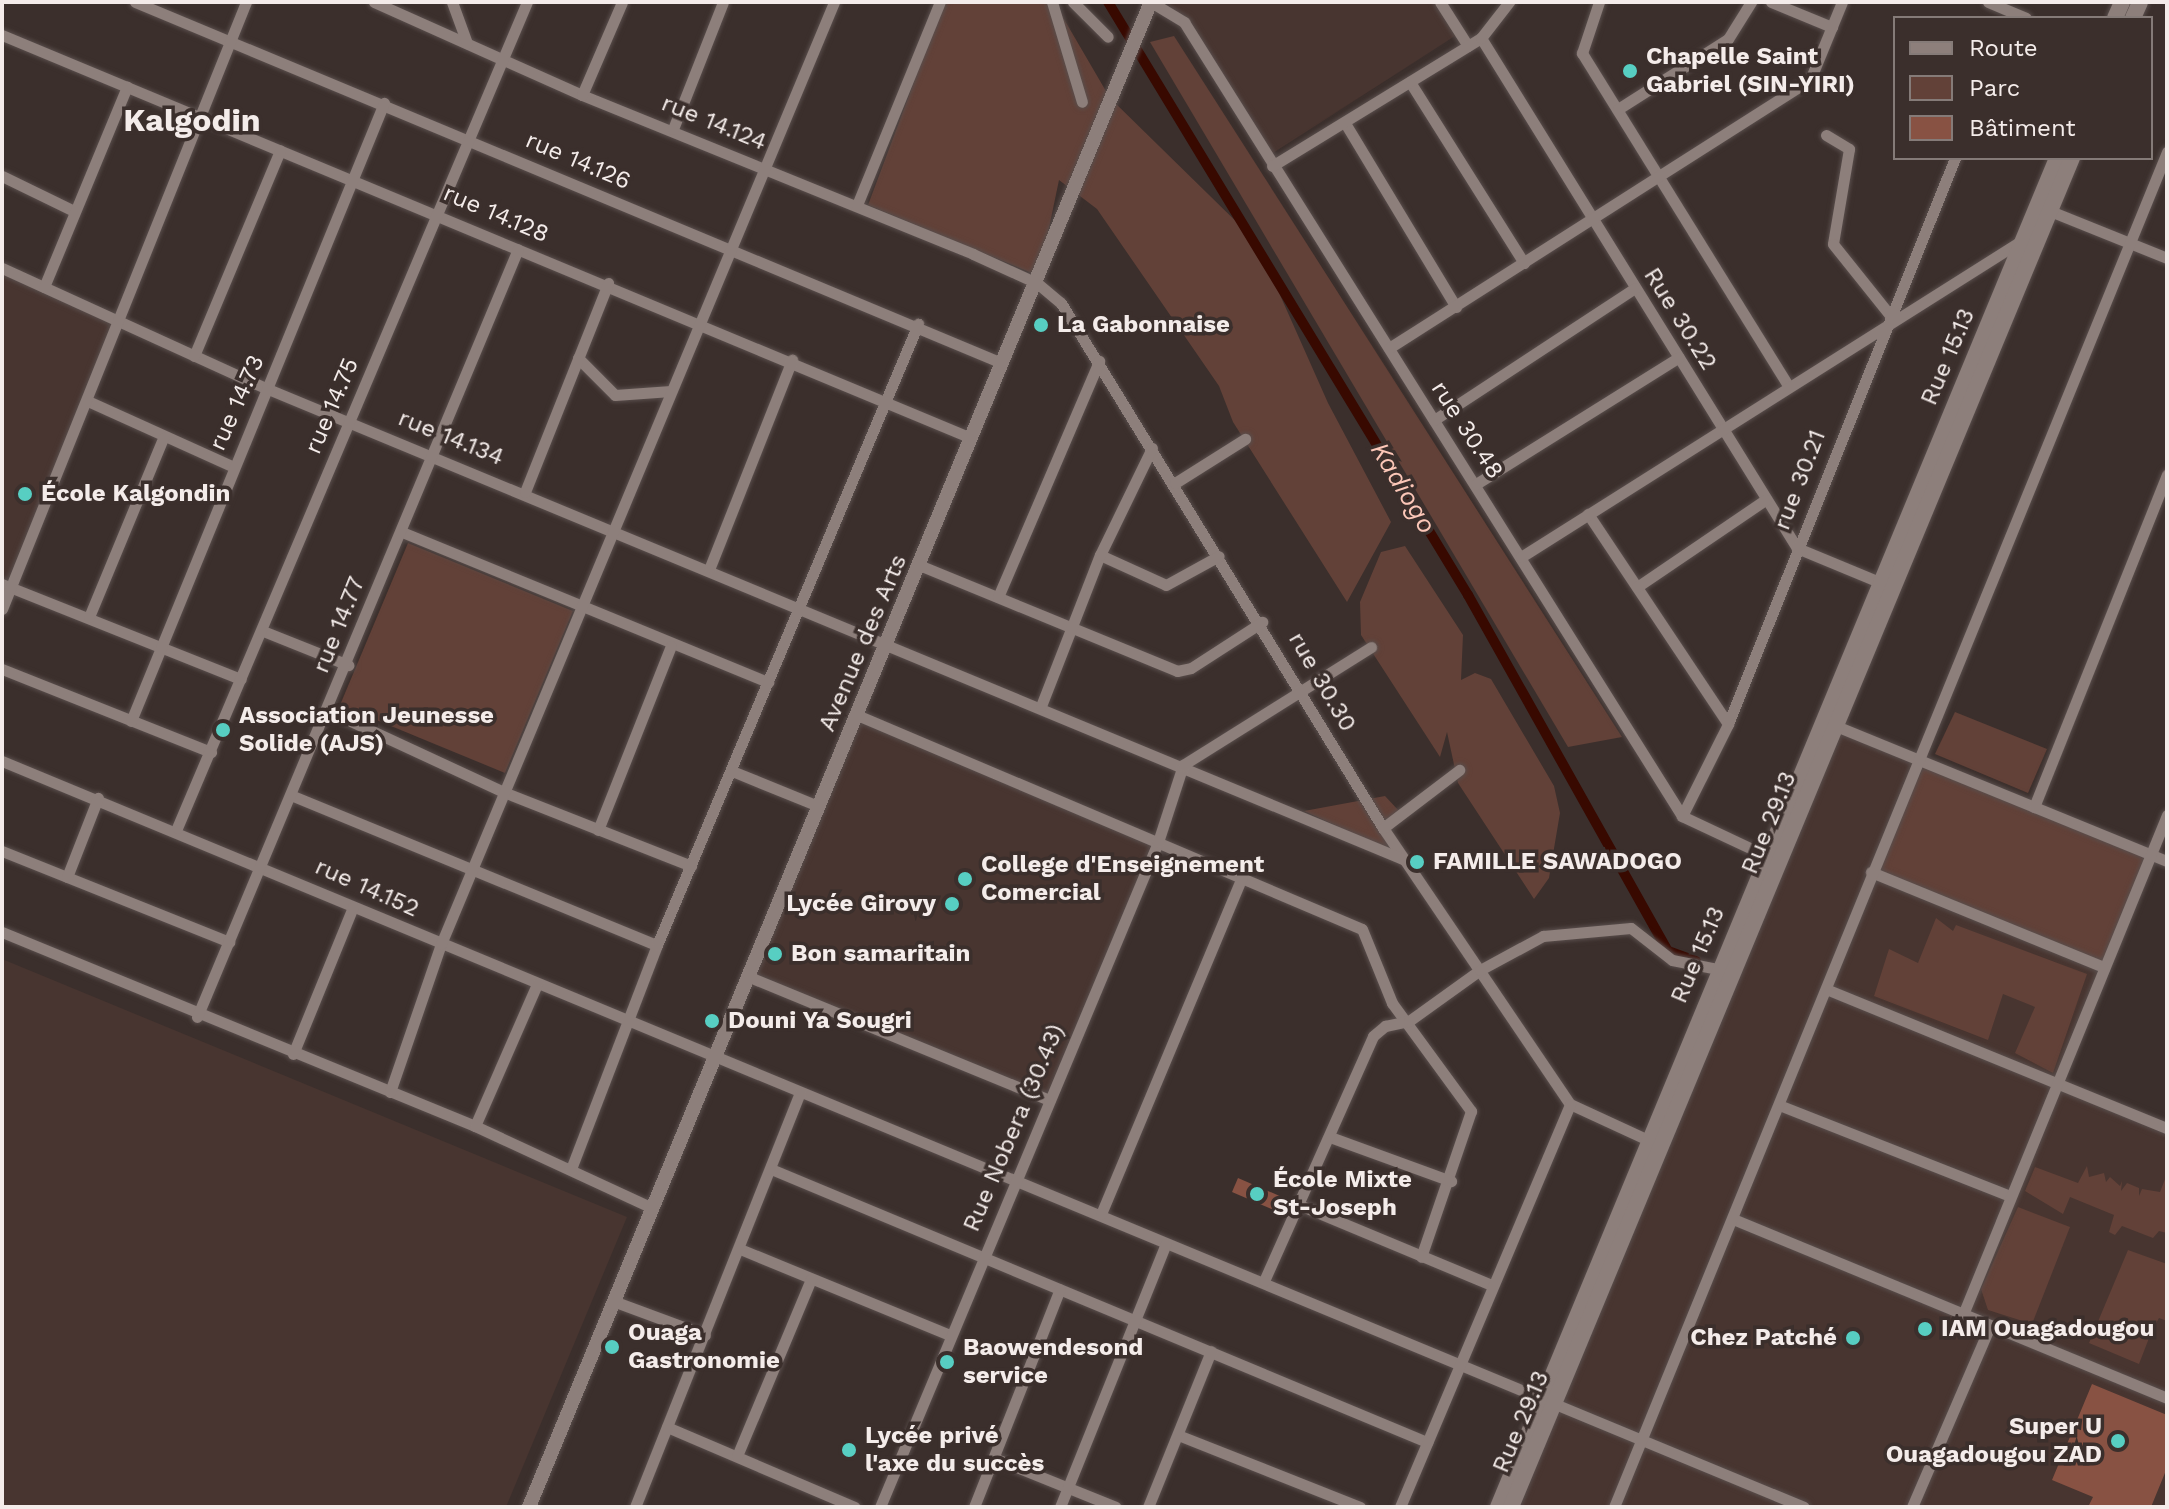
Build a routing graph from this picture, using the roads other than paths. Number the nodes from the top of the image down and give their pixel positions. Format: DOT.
graph roads {
  1 [pos="135,2"];
  2 [pos="246,2"];
  3 [pos="374,2"];
  4 [pos="452,2"];
  5 [pos="527,2"];
  6 [pos="622,2"];
  7 [pos="723,2"];
  8 [pos="834,2"];
  9 [pos="940,2"];
  10 [pos="1052,2"];
  11 [pos="1073,2"];
  12 [pos="1151,2"];
  13 [pos="1440,2"];
  14 [pos="1509,2"];
  15 [pos="1599,2"];
  16 [pos="1751,2"];
  17 [pos="1771,2"];
  18 [pos="1842,2"];
  19 [pos="1988,2"];
  20 [pos="2020,13"];
  21 [pos="1832,27"];
  22 [pos="2,35"];
  23 [pos="1108,37"];
  24 [pos="1481,38"];
  25 [pos="229,39"];
  26 [pos="467,43"];
  27 [pos="1468,46"];
  28 [pos="498,59"];
  29 [pos="1410,82"];
  30 [pos="127,87"];
  31 [pos="582,95"];
  32 [pos="1082,102"];
  33 [pos="384,103"];
  34 [pos="1618,109"];
  35 [pos="203,117"];
  36 [pos="1345,123"];
  37 [pos="673,129"];
  38 [pos="1826,135"];
  39 [pos="467,137"];
  40 [pos="280,150"];
  41 [pos="2167,152"];
  42 [pos="1954,160"];
  43 [pos="2056,160"];
  44 [pos="2071,160"];
  45 [pos="1272,166"];
  46 [pos="766,167"];
  47 [pos="2,176"];
  48 [pos="1661,176"];
  49 [pos="355,181"];
  50 [pos="857,205"];
  51 [pos="2043,208"];
  52 [pos="74,211"];
  53 [pos="437,213"];
  54 [pos="1592,218"];
  55 [pos="2024,239"];
  56 [pos="2127,243"];
  57 [pos="731,247"];
  58 [pos="518,249"];
  59 [pos="2167,258"];
  60 [pos="1524,263"];
  61 [pos="2,268"];
  62 [pos="608,283"];
  63 [pos="1037,283"];
  64 [pos="44,287"];
  65 [pos="1635,288"];
  66 [pos="1456,307"];
  67 [pos="1886,319"];
  68 [pos="700,321"];
  69 [pos="121,324"];
  70 [pos="918,324"];
  71 [pos="1389,348"];
  72 [pos="194,356"];
  73 [pos="1679,357"];
  74 [pos="578,358"];
  75 [pos="792,360"];
  76 [pos="1099,361"];
  77 [pos="1002,363"];
  78 [pos="1787,384"];
  79 [pos="268,389"];
  80 [pos="671,391"];
  81 [pos="885,401"];
  82 [pos="90,402"];
  83 [pos="1434,420"];
  84 [pos="350,421"];
  85 [pos="1720,426"];
  86 [pos="163,438"];
  87 [pos="971,438"];
  88 [pos="1245,439"];
  89 [pos="1152,448"];
  90 [pos="433,452"];
  91 [pos="232,466"];
  92 [pos="1175,483"];
  93 [pos="2165,483"];
  94 [pos="1476,484"];
  95 [pos="525,492"];
  96 [pos="1765,500"];
  97 [pos="1588,514"];
  98 [pos="616,530"];
  99 [pos="402,532"];
  100 [pos="1797,548"];
  101 [pos="1100,555"];
  102 [pos="1219,556"];
  103 [pos="1521,557"];
  104 [pos="919,565"];
  105 [pos="710,567"];
  106 [pos="1879,582"];
  107 [pos="6,586"];
  108 [pos="1637,587"];
  109 [pos="998,597"];
  110 [pos="801,606"];
  111 [pos="2,609"];
  112 [pos="581,610"];
  113 [pos="89,617"];
  114 [pos="1262,622"];
  115 [pos="1073,628"];
  116 [pos="263,631"];
  117 [pos="886,642"];
  118 [pos="671,646"];
  119 [pos="162,647"];
  120 [pos="1371,647"];
  121 [pos="348,665"];
  122 [pos="2,669"];
  123 [pos="241,679"];
  124 [pos="768,682"];
  125 [pos="1301,692"];
  126 [pos="1041,706"];
  127 [pos="329,711"];
  128 [pos="857,715"];
  129 [pos="131,721"];
  130 [pos="1828,723"];
  131 [pos="1728,724"];
  132 [pos="211,752"];
  133 [pos="2,761"];
  134 [pos="1923,761"];
  135 [pos="1183,765"];
  136 [pos="1459,770"];
  137 [pos="732,771"];
  138 [pos="506,793"];
  139 [pos="293,796"];
  140 [pos="98,798"];
  141 [pos="818,806"];
  142 [pos="2034,807"];
  143 [pos="2167,815"];
  144 [pos="1682,816"];
  145 [pos="177,828"];
  146 [pos="1383,828"];
  147 [pos="598,830"];
  148 [pos="1158,842"];
  149 [pos="2,851"];
  150 [pos="2151,855"];
  151 [pos="1767,856"];
  152 [pos="1405,860"];
  153 [pos="2167,861"];
  154 [pos="263,865"];
  155 [pos="691,866"];
  156 [pos="474,868"];
  157 [pos="1871,872"];
  158 [pos="1243,875"];
  159 [pos="67,877"];
  160 [pos="353,907"];
  161 [pos="2,932"];
  162 [pos="229,942"];
  163 [pos="441,944"];
  164 [pos="657,945"];
  165 [pos="2104,967"];
  166 [pos="1718,969"];
  167 [pos="1480,970"];
  168 [pos="747,976"];
  169 [pos="537,984"];
  170 [pos="1826,989"];
  171 [pos="197,1017"];
  172 [pos="631,1019"];
  173 [pos="1409,1021"];
  174 [pos="293,1054"];
  175 [pos="715,1056"];
  176 [pos="2057,1084"];
  177 [pos="390,1092"];
  178 [pos="800,1093"];
  179 [pos="1050,1100"];
  180 [pos="1570,1104"];
  181 [pos="1779,1105"];
  182 [pos="475,1126"];
  183 [pos="2167,1128"];
  184 [pos="1330,1137"];
  185 [pos="1648,1140"];
  186 [pos="571,1169"];
  187 [pos="771,1169"];
  188 [pos="1014,1181"];
  189 [pos="1451,1181"];
  190 [pos="2010,1196"];
  191 [pos="1297,1204"];
  192 [pos="650,1207"];
  193 [pos="1101,1214"];
  194 [pos="1733,1219"];
  195 [pos="1166,1243"];
  196 [pos="740,1249"];
  197 [pos="1421,1257"];
  198 [pos="982,1258"];
  199 [pos="811,1279"];
  200 [pos="1264,1281"];
  201 [pos="1492,1285"];
  202 [pos="1060,1289"];
  203 [pos="613,1301"];
  204 [pos="1964,1312"];
  205 [pos="1136,1320"];
  206 [pos="1990,1326"];
  207 [pos="705,1335"];
  208 [pos="950,1335"];
  209 [pos="1211,1351"];
  210 [pos="1462,1364"];
  211 [pos="2167,1398"];
  212 [pos="1548,1400"];
  213 [pos="667,1427"];
  214 [pos="1178,1435"];
  215 [pos="1642,1439"];
  216 [pos="1427,1442"];
  217 [pos="737,1456"];
  218 [pos="994,1458"];
  219 [pos="1068,1489"];
  220 [pos="529,1507"];
  221 [pos="636,1507"];
  222 [pos="855,1507"];
  223 [pos="880,1507"];
  224 [pos="974,1507"];
  225 [pos="1060,1507"];
  226 [pos="1116,1507"];
  227 [pos="1148,1507"];
  228 [pos="1360,1507"];
  229 [pos="1400,1507"];
  230 [pos="1498,1507"];
  231 [pos="1511,1507"];
  232 [pos="1614,1507"];
  233 [pos="1804,1507"];
  234 [pos="1912,1507"];
  1 -- 25 [label="street, rue 14.126"];
  2 -- 25 [label="street"];
  3 -- 26 [label="street, rue 14.124"];
  4 -- 26 [label="street"];
  5 -- 28 [label="street, rue 14.75"];
  6 -- 31 [label="street"];
  7 -- 37 [label="street"];
  8 -- 46 [label="street"];
  9 -- 50 [label="street"];
  10 -- 32 [label="street"];
  11 -- 23 [label="street"];
  12 -- 45 [label="street, rue 30.48"];
  12 -- 63 [label="street, Avenue des Arts"];
  13 -- 27 [label="street"];
  14 -- 24 [label="street"];
  15 -- 34 [label="street"];
  16 -- 34 [label="street"];
  17 -- 21 [label="street"];
  18 -- 21 [label="street"];
  19 -- 20 [label="street"];
  21 -- 48 [label="street"];
  22 -- 30 [label="street, rue 14.128"];
  24 -- 27 [label="street"];
  24 -- 54 [label="street, Rue 30.22"];
  25 -- 33 [label="street, rue 14.126"];
  25 -- 35 [label="street"];
  26 -- 28 [label="street, rue 14.124"];
  27 -- 29 [label="street"];
  28 -- 31 [label="street, rue 14.124"];
  28 -- 39 [label="street, rue 14.75"];
  29 -- 36 [label="street"];
  29 -- 60 [label="street"];
  30 -- 35 [label="street, rue 14.128"];
  30 -- 52 [label="street"];
  31 -- 37 [label="street, rue 14.124"];
  33 -- 39 [label="street, rue 14.126"];
  33 -- 49 [label="street, rue 14.73"];
  34 -- 48 [label="street"];
  35 -- 40 [label="street, rue 14.128"];
  35 -- 69 [label="street"];
  36 -- 45 [label="street"];
  36 -- 66 [label="street"];
  37 -- 46 [label="street, rue 14.124"];
  38 -- 67 [label="street"];
  39 -- 53 [label="street, rue 14.75"];
  39 -- 57 [label="street, rue 14.126"];
  40 -- 49 [label="street, rue 14.128"];
  40 -- 72 [label="street"];
  41 -- 56 [label="street"];
  42 -- 67 [label="street, rue 30.21"];
  43 -- 51 [label="main road, Rue 15.13"];
  44 -- 51 [label="main road, Rue 29.13"];
  45 -- 71 [label="street, rue 30.48"];
  46 -- 50 [label="street, rue 14.124"];
  46 -- 57 [label="street"];
  47 -- 52 [label="street"];
  48 -- 54 [label="street"];
  48 -- 78 [label="street"];
  49 -- 53 [label="street, rue 14.128"];
  49 -- 79 [label="street, rue 14.73"];
  50 -- 63 [label="street, rue 14.124"];
  51 -- 55 [label="main road, Rue 15.13"];
  51 -- 56 [label="street"];
  51 -- 130 [label="main road, Rue 29.13"];
  52 -- 64 [label="street"];
  53 -- 58 [label="street, rue 14.128"];
  53 -- 84 [label="street, rue 14.75"];
  54 -- 60 [label="street"];
  54 -- 65 [label="street, Rue 30.22"];
  55 -- 67 [label="street"];
  55 -- 106 [label="main road, Rue 15.13"];
  56 -- 59 [label="street"];
  56 -- 134 [label="street"];
  57 -- 68 [label="street"];
  57 -- 70 [label="street, rue 14.126"];
  58 -- 62 [label="street, rue 14.128"];
  58 -- 90 [label="street, rue 14.77"];
  60 -- 66 [label="street"];
  61 -- 64 [label="street, rue 14.134"];
  62 -- 68 [label="street, rue 14.128"];
  62 -- 74 [label="street"];
  63 -- 76 [label="street, rue 30.30"];
  63 -- 77 [label="street, Avenue des Arts"];
  64 -- 69 [label="street, rue 14.134"];
  65 -- 73 [label="street, Rue 30.22"];
  65 -- 83 [label="street"];
  66 -- 71 [label="street"];
  67 -- 78 [label="street"];
  67 -- 100 [label="street, rue 30.21"];
  68 -- 75 [label="street, rue 14.128"];
  68 -- 80 [label="street"];
  69 -- 72 [label="street, rue 14.134"];
  69 -- 82 [label="street"];
  70 -- 77 [label="street, rue 14.126"];
  70 -- 81 [label="street"];
  71 -- 83 [label="street, rue 30.48"];
  72 -- 79 [label="street, rue 14.134"];
  73 -- 85 [label="street, Rue 30.22"];
  73 -- 94 [label="street"];
  74 -- 80 [label="street"];
  74 -- 95 [label="street"];
  75 -- 81 [label="street, rue 14.128"];
  75 -- 105 [label="street"];
  76 -- 89 [label="street, rue 30.30"];
  76 -- 109 [label="street"];
  77 -- 87 [label="street, Avenue des Arts"];
  78 -- 85 [label="street"];
  79 -- 84 [label="street, rue 14.134"];
  79 -- 91 [label="street, rue 14.73"];
  80 -- 98 [label="street"];
  81 -- 87 [label="street, rue 14.128"];
  81 -- 110 [label="street"];
  82 -- 86 [label="street"];
  82 -- 107 [label="street"];
  83 -- 94 [label="street, rue 30.48"];
  84 -- 90 [label="street, rue 14.134"];
  84 -- 116 [label="street, rue 14.75"];
  85 -- 96 [label="street, Rue 30.22"];
  85 -- 97 [label="street"];
  86 -- 91 [label="street"];
  86 -- 113 [label="street"];
  87 -- 104 [label="street, Avenue des Arts"];
  88 -- 92 [label="street"];
  89 -- 92 [label="street, rue 30.30"];
  89 -- 101 [label="street"];
  90 -- 95 [label="street, rue 14.134"];
  90 -- 99 [label="street, rue 14.77"];
  91 -- 119 [label="street, rue 14.73"];
  92 -- 102 [label="street, rue 30.30"];
  93 -- 142 [label="street"];
  94 -- 103 [label="street, rue 30.48"];
  95 -- 98 [label="street, rue 14.134"];
  96 -- 100 [label="street, Rue 30.22"];
  96 -- 108 [label="street"];
  97 -- 103 [label="street"];
  97 -- 108 [label="street"];
  98 -- 105 [label="street, rue 14.134"];
  98 -- 112 [label="street"];
  99 -- 112 [label="street"];
  99 -- 121 [label="street, rue 14.77"];
  100 -- 106 [label="street"];
  100 -- 131 [label="street, rue 30.21"];
  101 -- 102 [label="street"];
  101 -- 115 [label="street"];
  102 -- 114 [label="street, rue 30.30"];
  103 -- 144 [label="street, rue 30.48"];
  104 -- 109 [label="street"];
  104 -- 117 [label="street, Avenue des Arts"];
  105 -- 110 [label="street, rue 14.134"];
  106 -- 130 [label="main road, Rue 15.13"];
  107 -- 111 [label="street"];
  107 -- 113 [label="street"];
  108 -- 131 [label="street"];
  109 -- 115 [label="street"];
  110 -- 117 [label="street, rue 14.134"];
  110 -- 124 [label="street"];
  112 -- 118 [label="street"];
  112 -- 138 [label="street"];
  113 -- 119 [label="street"];
  114 -- 115 [label="street"];
  114 -- 125 [label="street, rue 30.30"];
  115 -- 126 [label="street"];
  116 -- 121 [label="street"];
  116 -- 123 [label="street, rue 14.75"];
  117 -- 126 [label="street, rue 14.134"];
  117 -- 128 [label="street, Avenue des Arts"];
  118 -- 124 [label="street"];
  118 -- 147 [label="street"];
  119 -- 123 [label="street"];
  119 -- 129 [label="street, rue 14.73"];
  120 -- 125 [label="street"];
  121 -- 127 [label="street, rue 14.77"];
  122 -- 129 [label="street"];
  123 -- 132 [label="street, rue 14.75"];
  124 -- 137 [label="street"];
  125 -- 135 [label="street"];
  125 -- 146 [label="street, rue 30.30"];
  126 -- 135 [label="street, rue 14.134"];
  127 -- 138 [label="street"];
  127 -- 139 [label="street, rue 14.77"];
  128 -- 141 [label="street, Avenue des Arts"];
  128 -- 148 [label="street"];
  129 -- 132 [label="street"];
  130 -- 134 [label="street"];
  130 -- 151 [label="main road, Rue 15.13"];
  130 -- 212 [label="main road, Rue 29.13"];
  131 -- 144 [label="street, rue 30.21"];
  132 -- 145 [label="street, rue 14.75"];
  133 -- 140 [label="street, rue 14.152"];
  134 -- 142 [label="street"];
  134 -- 157 [label="street"];
  135 -- 148 [label="street, Rue Nobera (30.43)"];
  135 -- 152 [label="street, rue 14.134"];
  136 -- 146 [label="street"];
  137 -- 141 [label="street"];
  137 -- 155 [label="street"];
  138 -- 147 [label="street"];
  138 -- 156 [label="street"];
  139 -- 154 [label="street, rue 14.77"];
  139 -- 156 [label="street"];
  140 -- 145 [label="street, rue 14.152"];
  140 -- 159 [label="street"];
  141 -- 168 [label="street, Avenue des Arts"];
  142 -- 150 [label="street"];
  143 -- 150 [label="street"];
  144 -- 151 [label="street"];
  145 -- 154 [label="street, rue 14.152"];
  146 -- 152 [label="street, rue 30.30"];
  147 -- 155 [label="street"];
  148 -- 158 [label="street"];
  148 -- 179 [label="street, Rue Nobera (30.43)"];
  149 -- 159 [label="street"];
  150 -- 153 [label="street"];
  150 -- 165 [label="street"];
  151 -- 166 [label="main road, Rue 15.13"];
  152 -- 167 [label="street, rue 30.30"];
  154 -- 160 [label="street, rue 14.152"];
  154 -- 162 [label="street, rue 14.77"];
  155 -- 164 [label="street"];
  156 -- 163 [label="street"];
  156 -- 164 [label="street"];
  157 -- 165 [label="street"];
  157 -- 170 [label="street"];
  158 -- 173 [label="street"];
  158 -- 193 [label="street"];
  159 -- 162 [label="street"];
  160 -- 163 [label="street, rue 14.152"];
  160 -- 174 [label="street"];
  161 -- 171 [label="street"];
  162 -- 171 [label="street, rue 14.77"];
  163 -- 169 [label="street, rue 14.152"];
  163 -- 177 [label="street"];
  164 -- 172 [label="street"];
  165 -- 176 [label="street"];
  166 -- 167 [label="street"];
  166 -- 185 [label="main road, Rue 15.13"];
  167 -- 173 [label="street"];
  167 -- 180 [label="street, rue 30.30"];
  168 -- 175 [label="street, Avenue des Arts"];
  168 -- 179 [label="street"];
  169 -- 172 [label="street, rue 14.152"];
  169 -- 182 [label="street"];
  170 -- 176 [label="street"];
  170 -- 181 [label="street"];
  171 -- 174 [label="street"];
  172 -- 175 [label="street, rue 14.152"];
  172 -- 186 [label="street"];
  173 -- 184 [label="street"];
  173 -- 189 [label="street"];
  174 -- 177 [label="street"];
  175 -- 178 [label="street, rue 14.152"];
  175 -- 192 [label="street, Avenue des Arts"];
  176 -- 183 [label="street"];
  176 -- 190 [label="street"];
  177 -- 182 [label="street"];
  178 -- 187 [label="street"];
  178 -- 188 [label="street, rue 14.152"];
  179 -- 188 [label="street, Rue Nobera (30.43)"];
  180 -- 185 [label="street"];
  180 -- 201 [label="street"];
  181 -- 190 [label="street"];
  181 -- 194 [label="street"];
  182 -- 186 [label="street"];
  184 -- 189 [label="street"];
  184 -- 191 [label="street"];
  185 -- 212 [label="main road, Rue 15.13"];
  186 -- 192 [label="street"];
  187 -- 196 [label="street"];
  187 -- 198 [label="street"];
  188 -- 193 [label="street, rue 14.152"];
  188 -- 198 [label="street, Rue Nobera (30.43)"];
  189 -- 197 [label="street"];
  190 -- 204 [label="street"];
  191 -- 197 [label="street"];
  191 -- 200 [label="street"];
  192 -- 203 [label="street, Avenue des Arts"];
  193 -- 195 [label="street, rue 14.152"];
  194 -- 204 [label="street"];
  194 -- 215 [label="street"];
  195 -- 200 [label="street, rue 14.152"];
  195 -- 205 [label="street"];
  196 -- 199 [label="street"];
  196 -- 207 [label="street"];
  197 -- 201 [label="street"];
  198 -- 202 [label="street"];
  198 -- 208 [label="street, Rue Nobera (30.43)"];
  199 -- 208 [label="street"];
  199 -- 217 [label="street"];
  200 -- 210 [label="street, rue 14.152"];
  201 -- 210 [label="street"];
  202 -- 205 [label="street"];
  202 -- 218 [label="street"];
  203 -- 207 [label="street"];
  203 -- 220 [label="street, Avenue des Arts"];
  204 -- 206 [label="street"];
  205 -- 209 [label="street"];
  205 -- 219 [label="street"];
  206 -- 211 [label="street"];
  206 -- 234 [label="street"];
  207 -- 213 [label="street"];
  208 -- 223 [label="street, Rue Nobera (30.43)"];
  209 -- 214 [label="street"];
  209 -- 216 [label="street"];
  210 -- 212 [label="street, rue 14.152"];
  210 -- 216 [label="street"];
  212 -- 215 [label="street, rue 14.152"];
  212 -- 230 [label="main road, Rue 15.13"];
  212 -- 231 [label="main road, Rue 29.13"];
  213 -- 217 [label="street"];
  213 -- 221 [label="street"];
  214 -- 227 [label="street"];
  214 -- 228 [label="street"];
  215 -- 232 [label="street"];
  215 -- 233 [label="street, rue 14.152"];
  216 -- 229 [label="street"];
  217 -- 222 [label="street"];
  218 -- 219 [label="street"];
  218 -- 224 [label="street"];
  219 -- 225 [label="street"];
  219 -- 226 [label="street"];
}
